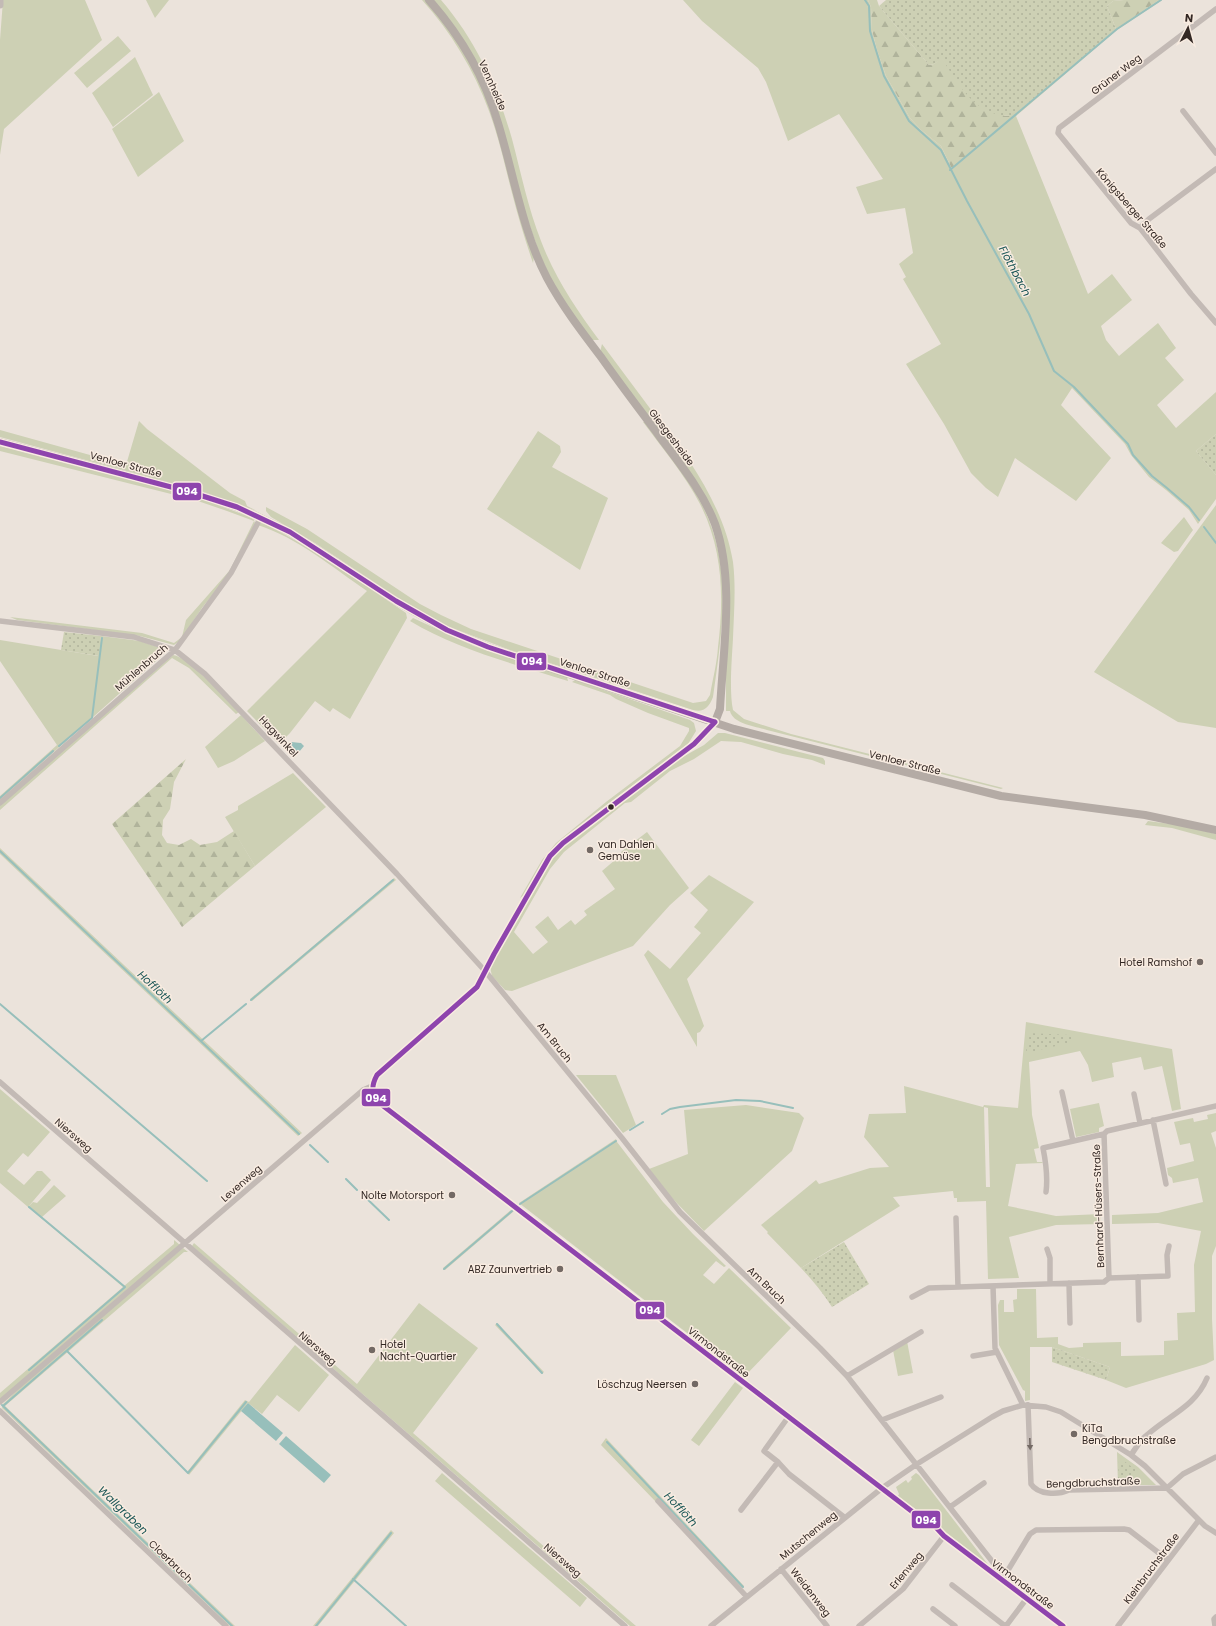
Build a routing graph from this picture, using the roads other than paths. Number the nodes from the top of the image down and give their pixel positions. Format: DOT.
graph roads {
  1 [pos="0,0"];
  2 [pos="429,0"];
  3 [pos="0,5"];
  4 [pos="1216,9"];
  5 [pos="1183,110"];
  6 [pos="1216,154"];
  7 [pos="1080,161"];
  8 [pos="1215,172"];
  9 [pos="516,189"];
  10 [pos="1140,228"];
  11 [pos="1216,323"];
  12 [pos="0,442"];
  13 [pos="261,517"];
  14 [pos="0,621"];
  15 [pos="175,650"];
  16 [pos="714,722"];
  17 [pos="0,803"];
  18 [pos="1216,830"];
  19 [pos="485,971"];
  20 [pos="0,1082"];
  21 [pos="372,1086"];
  22 [pos="1062,1092"];
  23 [pos="1134,1094"];
  24 [pos="1216,1106"];
  25 [pos="1152,1120"];
  26 [pos="1140,1123"];
  27 [pos="1104,1134"];
  28 [pos="1073,1141"];
  29 [pos="1166,1184"];
  30 [pos="1046,1192"];
  31 [pos="956,1218"];
  32 [pos="185,1243"];
  33 [pos="1169,1246"];
  34 [pos="1047,1249"];
  35 [pos="1138,1277"];
  36 [pos="1109,1278"];
  37 [pos="1069,1283"];
  38 [pos="1050,1284"];
  39 [pos="993,1286"];
  40 [pos="958,1287"];
  41 [pos="912,1297"];
  42 [pos="1140,1320"];
  43 [pos="1070,1323"];
  44 [pos="921,1332"];
  45 [pos="997,1352"];
  46 [pos="973,1356"];
  47 [pos="846,1376"];
  48 [pos="1207,1378"];
  49 [pos="941,1398"];
  50 [pos="0,1402"];
  51 [pos="1026,1405"];
  52 [pos="0,1411"];
  53 [pos="789,1416"];
  54 [pos="882,1420"];
  55 [pos="1131,1454"];
  56 [pos="1216,1457"];
  57 [pos="778,1462"];
  58 [pos="917,1464"];
  59 [pos="984,1483"];
  60 [pos="882,1488"];
  61 [pos="1167,1488"];
  62 [pos="658,1501"];
  63 [pos="950,1507"];
  64 [pos="741,1510"];
  65 [pos="844,1517"];
  66 [pos="1199,1520"];
  67 [pos="1216,1533"];
  68 [pos="944,1536"];
  69 [pos="1168,1560"];
  70 [pos="781,1569"];
  71 [pos="1002,1580"];
  72 [pos="952,1585"];
  73 [pos="747,1597"];
  74 [pos="1027,1598"];
  75 [pos="933,1609"];
  76 [pos="1216,1617"];
  77 [pos="226,1626"];
  78 [pos="625,1626"];
  79 [pos="711,1626"];
  80 [pos="827,1626"];
  81 [pos="859,1626"];
  82 [pos="955,1626"];
  83 [pos="1006,1626"];
  84 [pos="1063,1626"];
  85 [pos="1118,1626"];
  86 [pos="1215,1626"];
  1 -- 3 [label="street"];
  2 -- 9 [label="main road, Vennheide"];
  4 -- 7 [label="street, Grüner Weg"];
  5 -- 6 [label="street"];
  7 -- 10 [label="street, Königsberger Straße"];
  8 -- 10 [label="street"];
  9 -- 16 [label="main road, Giesgesheide"];
  10 -- 11 [label="street, Königsberger Straße"];
  12 -- 13 [label="main road, Venloer Straße"];
  13 -- 15 [label="street, Mühlenbruch"];
  13 -- 16 [label="main road, Venloer Straße"];
  14 -- 15 [label="street, Hagwinkel"];
  15 -- 17 [label="street, Mühlenbruch"];
  15 -- 19 [label="street, Hagwinkel"];
  16 -- 18 [label="main road, Venloer Straße"];
  16 -- 19 [label="street"];
  19 -- 21 [label="street, Levenweg"];
  19 -- 47 [label="street, Am Bruch"];
  20 -- 32 [label="street, Niersweg"];
  21 -- 32 [label="street, Levenweg"];
  21 -- 53 [label="street, Virmondstraße"];
  22 -- 28 [label="street"];
  23 -- 26 [label="street"];
  24 -- 25 [label="street, Bernhard-Hüsers-Straße"];
  25 -- 26 [label="street, Bernhard-Hüsers-Straße"];
  25 -- 29 [label="street"];
  26 -- 27 [label="street, Bernhard-Hüsers-Straße"];
  27 -- 28 [label="street, Bernhard-Hüsers-Straße"];
  27 -- 36 [label="street, Bernhard-Hüsers-Straße"];
  28 -- 30 [label="street, Bernhard-Hüsers-Straße"];
  31 -- 40 [label="street"];
  32 -- 50 [label="street, Levenweg"];
  32 -- 78 [label="street, Niersweg"];
  33 -- 35 [label="street"];
  34 -- 38 [label="street"];
  35 -- 36 [label="street"];
  35 -- 42 [label="street"];
  36 -- 37 [label="street"];
  37 -- 38 [label="street"];
  37 -- 43 [label="street"];
  38 -- 39 [label="street"];
  39 -- 40 [label="street"];
  39 -- 45 [label="street"];
  40 -- 41 [label="street"];
  44 -- 47 [label="street"];
  45 -- 46 [label="street"];
  45 -- 51 [label="street"];
  47 -- 54 [label="street, Am Bruch"];
  48 -- 55 [label="street"];
  49 -- 54 [label="street"];
  51 -- 55 [label="street, Bengdbruchstraße"];
  51 -- 58 [label="street, Bengdbruchstraße"];
  51 -- 61 [label="street, Bengdbruchstraße, one-way"];
  52 -- 77 [label="street, Cloerbruch"];
  53 -- 57 [label="street"];
  53 -- 60 [label="street, Virmondstraße"];
  54 -- 58 [label="street, Am Bruch"];
  55 -- 61 [label="street, Bengdbruchstraße"];
  56 -- 61 [label="street"];
  57 -- 64 [label="street"];
  57 -- 65 [label="street"];
  58 -- 60 [label="street, Bengdbruchstraße"];
  58 -- 63 [label="street, Am Bruch"];
  59 -- 63 [label="street"];
  60 -- 65 [label="street, Mutschenweg"];
  60 -- 68 [label="street, Virmondstraße"];
  61 -- 66 [label="street, Bengdbruchstraße"];
  62 -- 73 [label="street"];
  63 -- 71 [label="street, Am Bruch"];
  65 -- 70 [label="street, Mutschenweg"];
  66 -- 67 [label="street, Bengdbruchstraße"];
  66 -- 69 [label="street, Kleinbruchstraße"];
  68 -- 71 [label="street, Virmondstraße"];
  68 -- 81 [label="street, Erlenweg"];
  69 -- 71 [label="street"];
  69 -- 85 [label="street, Kleinbruchstraße"];
  70 -- 73 [label="street, Mutschenweg"];
  70 -- 80 [label="street, Weidenweg"];
  71 -- 74 [label="street, Virmondstraße"];
  72 -- 83 [label="street"];
  73 -- 79 [label="street, Mutschenweg"];
  74 -- 83 [label="street"];
  74 -- 84 [label="street, Virmondstraße"];
  75 -- 82 [label="street"];
  76 -- 86 [label="street"];
}
